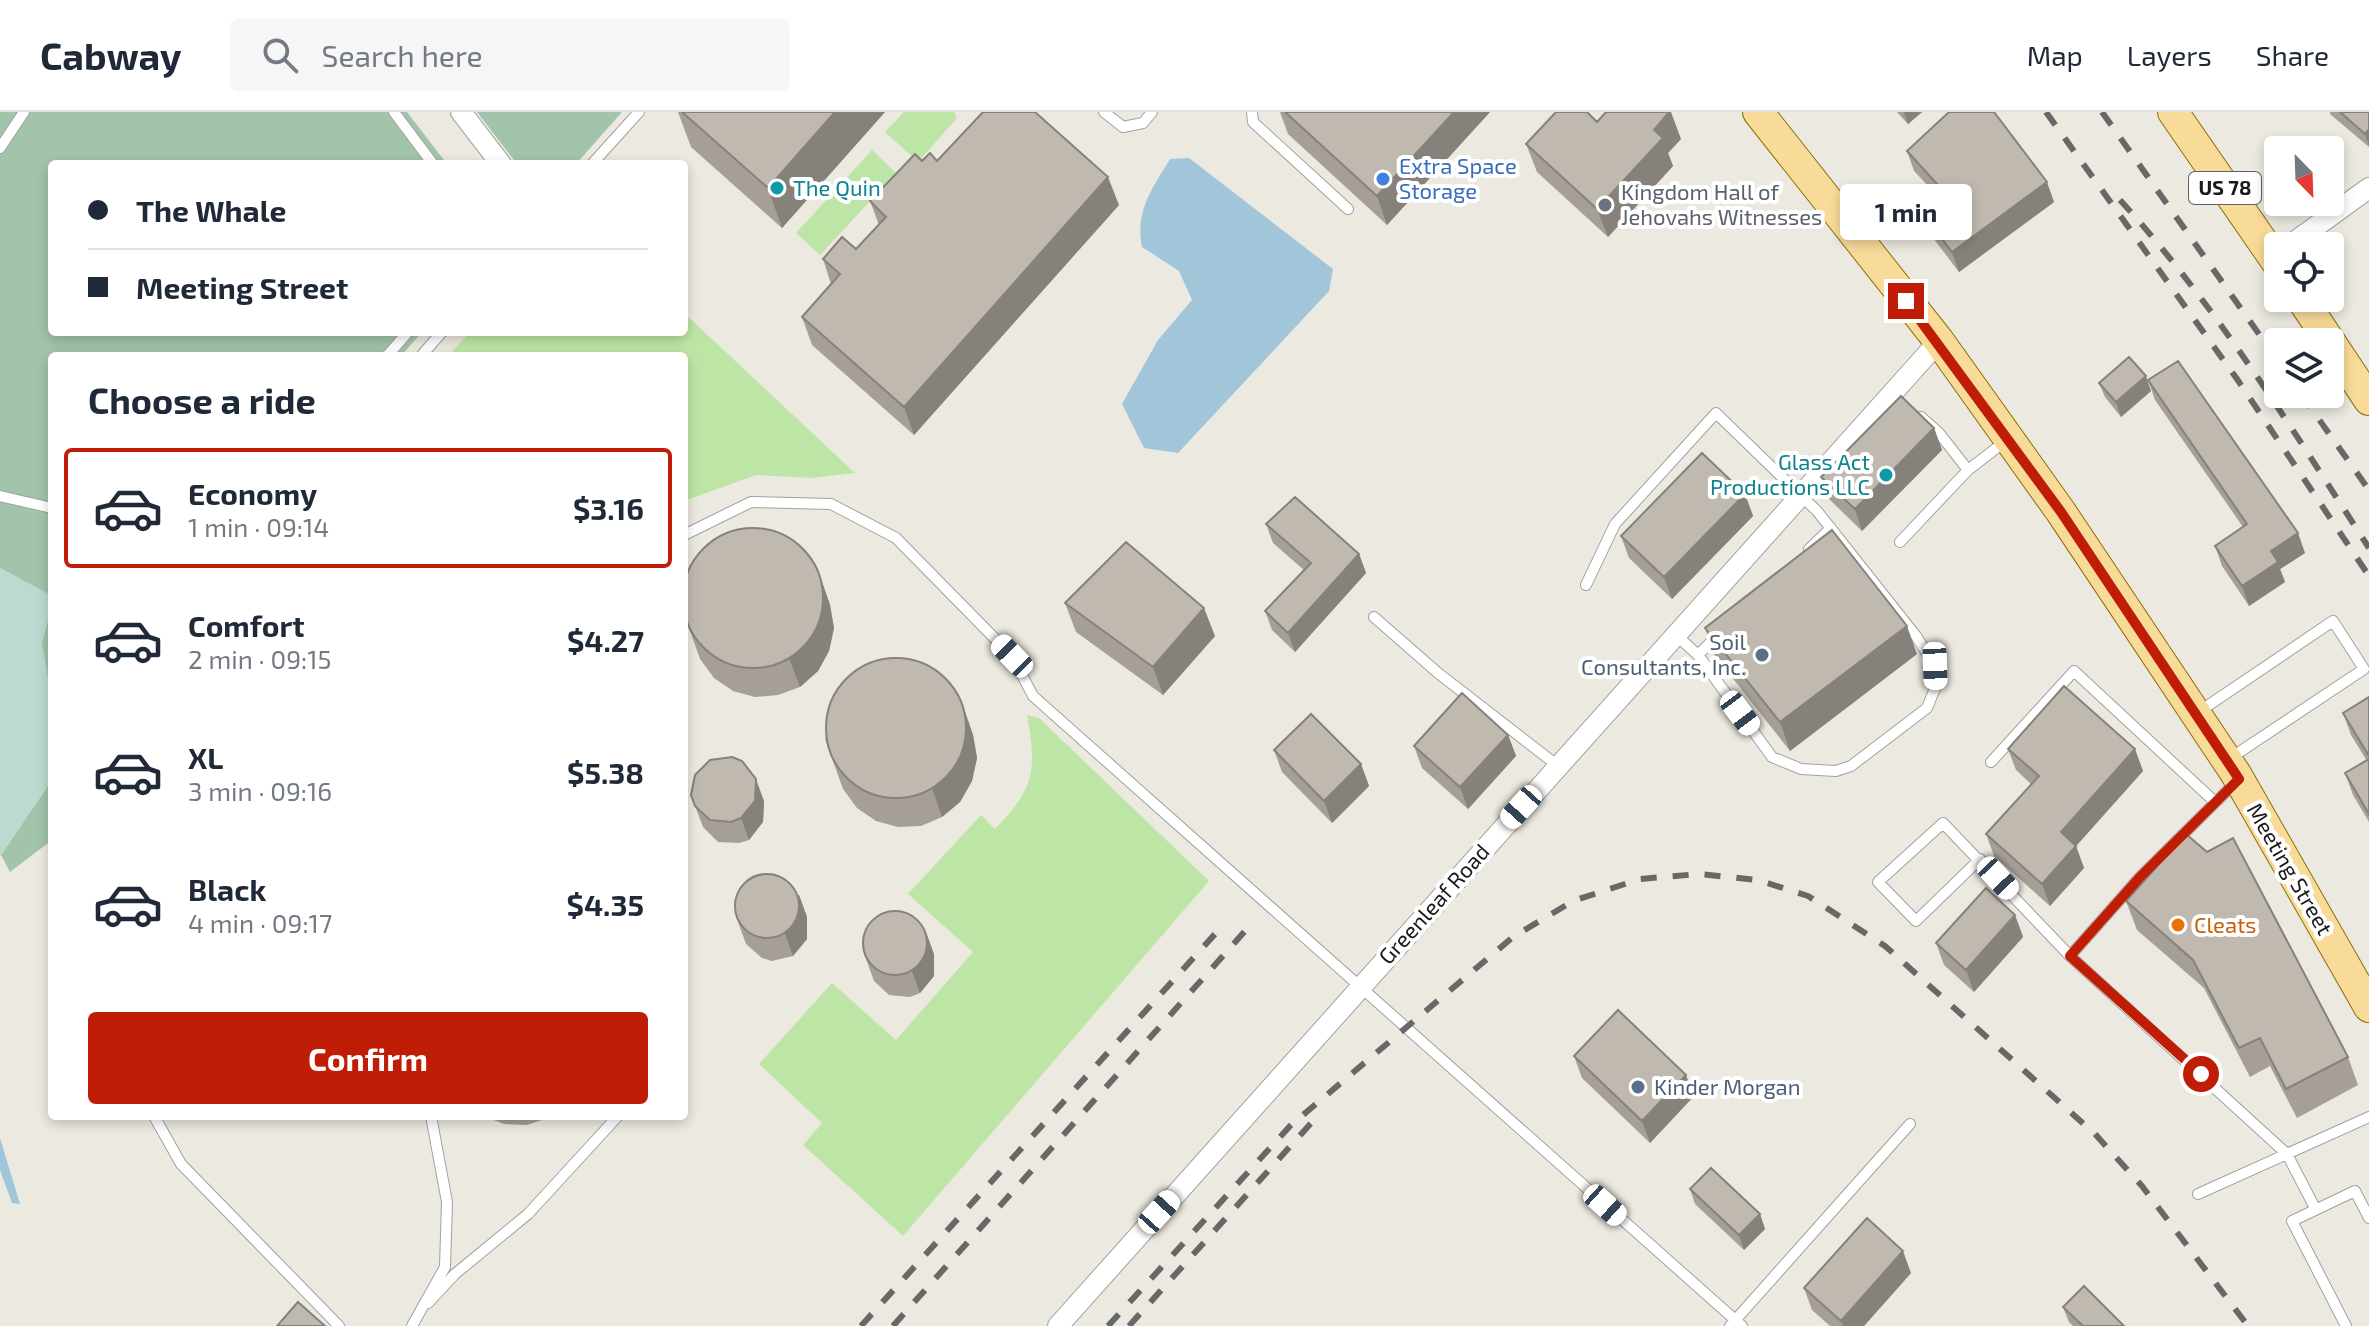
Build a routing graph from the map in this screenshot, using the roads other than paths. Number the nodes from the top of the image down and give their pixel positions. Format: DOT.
graph roads {
  1 [pos="24,112"];
  2 [pos="394,112"];
  3 [pos="461,112"];
  4 [pos="639,112"];
  5 [pos="1104,112"];
  6 [pos="1152,112"];
  7 [pos="1252,112"];
  8 [pos="1758,112"];
  9 [pos="2173,112"];
  10 [pos="0,148"];
  11 [pos="430,160"];
  12 [pos="498,160"];
  13 [pos="596,160"];
  14 [pos="2369,188"];
  15 [pos="1348,209"];
  16 [pos="2311,232"];
  17 [pos="2264,234"];
  18 [pos="2310,312"];
  19 [pos="404,336"];
  20 [pos="438,336"];
  21 [pos="1939,341"];
  22 [pos="390,352"];
  23 [pos="424,352"];
  24 [pos="2369,400"];
  25 [pos="1916,412"];
  26 [pos="2009,439"];
  27 [pos="1968,470"];
  28 [pos="1801,495"];
  29 [pos="0,496"];
  30 [pos="48,507"];
  31 [pos="1831,528"];
  32 [pos="688,533"];
  33 [pos="1900,542"];
  34 [pos="1798,560"];
  35 [pos="1586,585"];
  36 [pos="1374,617"];
  37 [pos="1731,623"];
  38 [pos="1676,635"];
  39 [pos="1698,655"];
  40 [pos="2197,714"];
  41 [pos="1991,762"];
  42 [pos="1558,766"];
  43 [pos="2233,769"];
  44 [pos="2215,802"];
  45 [pos="1980,859"];
  46 [pos="2070,956"];
  47 [pos="1362,985"];
  48 [pos="2369,1007"];
  49 [pos="2369,1117"];
  50 [pos="156,1120"];
  51 [pos="432,1120"];
  52 [pos="614,1120"];
  53 [pos="1910,1124"];
  54 [pos="2287,1154"];
  55 [pos="2198,1194"];
  56 [pos="2315,1208"];
  57 [pos="2369,1218"];
  58 [pos="428,1303"];
  59 [pos="1735,1324"];
  60 [pos="339,1326"];
  61 [pos="412,1326"];
  62 [pos="1058,1326"];
  63 [pos="2346,1326"];
  1 -- 10 [label="lane"];
  2 -- 11 [label="lane"];
  3 -- 12 [label="street"];
  4 -- 13 [label="lane"];
  5 -- 6 [label="lane"];
  7 -- 15 [label="lane"];
  8 -- 21 [label="main road, Meeting Street"];
  9 -- 17 [label="main road, US 78"];
  14 -- 16 [label="street"];
  18 -- 24 [label="main road"];
  19 -- 22 [label="lane"];
  20 -- 23 [label="lane"];
  21 -- 26 [label="main road, Meeting Street"];
  21 -- 28 [label="street, Greenleaf Road"];
  25 -- 27 [label="lane"];
  26 -- 27 [label="lane"];
  26 -- 40 [label="main road, Meeting Street"];
  27 -- 33 [label="lane"];
  28 -- 31 [label="lane"];
  28 -- 35 [label="lane"];
  28 -- 38 [label="street, Greenleaf Road"];
  29 -- 30 [label="lane"];
  31 -- 34 [label="lane"];
  31 -- 39 [label="lane"];
  32 -- 47 [label="lane"];
  36 -- 42 [label="lane"];
  37 -- 39 [label="lane"];
  38 -- 39 [label="lane"];
  38 -- 42 [label="street, Greenleaf Road"];
  40 -- 43 [label="main road, Meeting Street"];
  40 -- 43 [label="lane"];
  41 -- 44 [label="lane"];
  42 -- 47 [label="street, Greenleaf Road"];
  43 -- 44 [label="lane"];
  43 -- 48 [label="main road, Meeting Street"];
  44 -- 46 [label="lane"];
  45 -- 45 [label="lane"];
  45 -- 46 [label="lane"];
  46 -- 54 [label="lane"];
  47 -- 59 [label="lane"];
  47 -- 62 [label="street, Greenleaf Road"];
  49 -- 54 [label="lane"];
  50 -- 60 [label="lane"];
  51 -- 58 [label="lane"];
  52 -- 58 [label="lane"];
  53 -- 59 [label="lane"];
  54 -- 55 [label="lane"];
  54 -- 56 [label="lane"];
  56 -- 57 [label="lane"];
  56 -- 63 [label="lane"];
  58 -- 61 [label="lane"];
}
